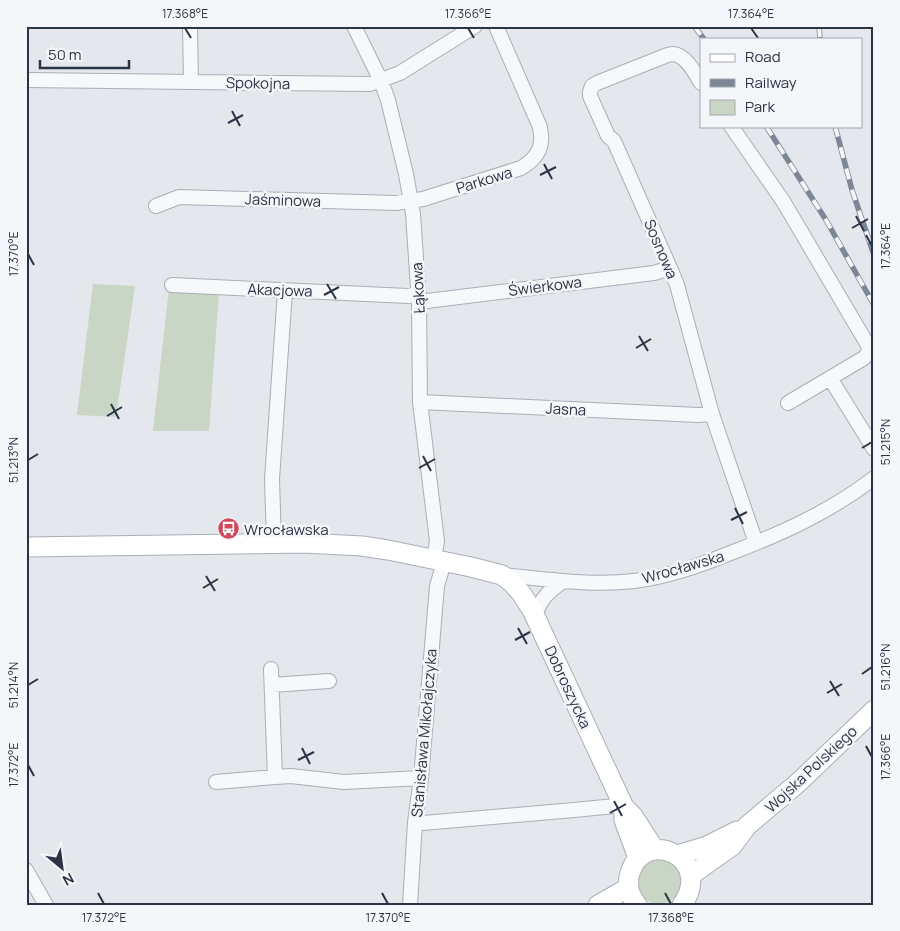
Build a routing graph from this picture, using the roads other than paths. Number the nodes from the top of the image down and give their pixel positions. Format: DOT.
graph roads {
  1 [pos="190,26"];
  2 [pos="354,26"];
  3 [pos="475,26"];
  4 [pos="496,26"];
  5 [pos="26,80"];
  6 [pos="381,81"];
  7 [pos="700,81"];
  8 [pos="190,82"];
  9 [pos="732,128"];
  10 [pos="410,201"];
  11 [pos="156,206"];
  12 [pos="670,268"];
  13 [pos="172,286"];
  14 [pos="285,291"];
  15 [pos="419,298"];
  16 [pos="830,378"];
  17 [pos="420,402"];
  18 [pos="788,403"];
  19 [pos="712,414"];
  20 [pos="874,449"];
  21 [pos="874,478"];
  22 [pos="274,543"];
  23 [pos="756,544"];
  24 [pos="26,547"];
  25 [pos="439,561"];
  26 [pos="502,575"];
  27 [pos="563,581"];
  28 [pos="535,617"];
  29 [pos="271,669"];
  30 [pos="329,681"];
  31 [pos="272,685"];
  32 [pos="874,710"];
  33 [pos="275,777"];
  34 [pos="421,778"];
  35 [pos="216,782"];
  36 [pos="623,805"];
  37 [pos="415,822"];
  38 [pos="747,826"];
  39 [pos="646,854"];
  40 [pos="677,855"];
  41 [pos="26,870"];
  42 [pos="691,875"];
  43 [pos="634,900"];
  44 [pos="46,905"];
  45 [pos="410,905"];
  46 [pos="598,905"];
  47 [pos="682,905"];
  1 -- 8 [label="street"];
  2 -- 6 [label="street, Łąkowa"];
  3 -- 6 [label="street, Spokojna"];
  4 -- 10 [label="street, Parkowa"];
  5 -- 8 [label="street, Spokojna"];
  6 -- 8 [label="street, Spokojna"];
  6 -- 10 [label="street, Łąkowa"];
  7 -- 12 [label="street, Sosnowa"];
  9 -- 16 [label="street"];
  10 -- 11 [label="street, Jaśminowa"];
  10 -- 15 [label="street, Łąkowa"];
  12 -- 15 [label="street, Świerkowa"];
  12 -- 19 [label="street, Sosnowa"];
  13 -- 14 [label="street, Akacjowa"];
  14 -- 15 [label="street, Akacjowa"];
  14 -- 22 [label="street"];
  15 -- 17 [label="street, Łąkowa"];
  16 -- 18 [label="street"];
  16 -- 20 [label="street"];
  17 -- 19 [label="street, Jasna"];
  17 -- 25 [label="street, Łąkowa"];
  19 -- 23 [label="street, Sosnowa"];
  21 -- 23 [label="street, Wrocławska"];
  22 -- 24 [label="street, Wrocławska"];
  22 -- 25 [label="street, Wrocławska"];
  23 -- 27 [label="street, Wrocławska"];
  25 -- 26 [label="street, Wrocławska"];
  25 -- 34 [label="street, Stanisława Mikołajczyka"];
  26 -- 27 [label="street, Wrocławska"];
  26 -- 28 [label="street, Dobroszycka"];
  27 -- 28 [label="street"];
  28 -- 36 [label="street, Dobroszycka"];
  29 -- 31 [label="street"];
  30 -- 31 [label="street"];
  31 -- 33 [label="street"];
  32 -- 38 [label="street, Wojska Polskiego"];
  33 -- 34 [label="street"];
  33 -- 35 [label="street"];
  34 -- 37 [label="street, Stanisława Mikołajczyka"];
  36 -- 37 [label="street"];
  36 -- 39 [label="street, Dobroszycka"];
  37 -- 45 [label="street, Stanisława Mikołajczyka"];
  38 -- 40 [label="street, Wojska Polskiego"];
  38 -- 42 [label="street, Wojska Polskiego"];
  39 -- 40 [label="street"];
  39 -- 43 [label="street"];
  40 -- 42 [label="street"];
  41 -- 44 [label="street"];
  42 -- 47 [label="street"];
  43 -- 46 [label="street"];
}
